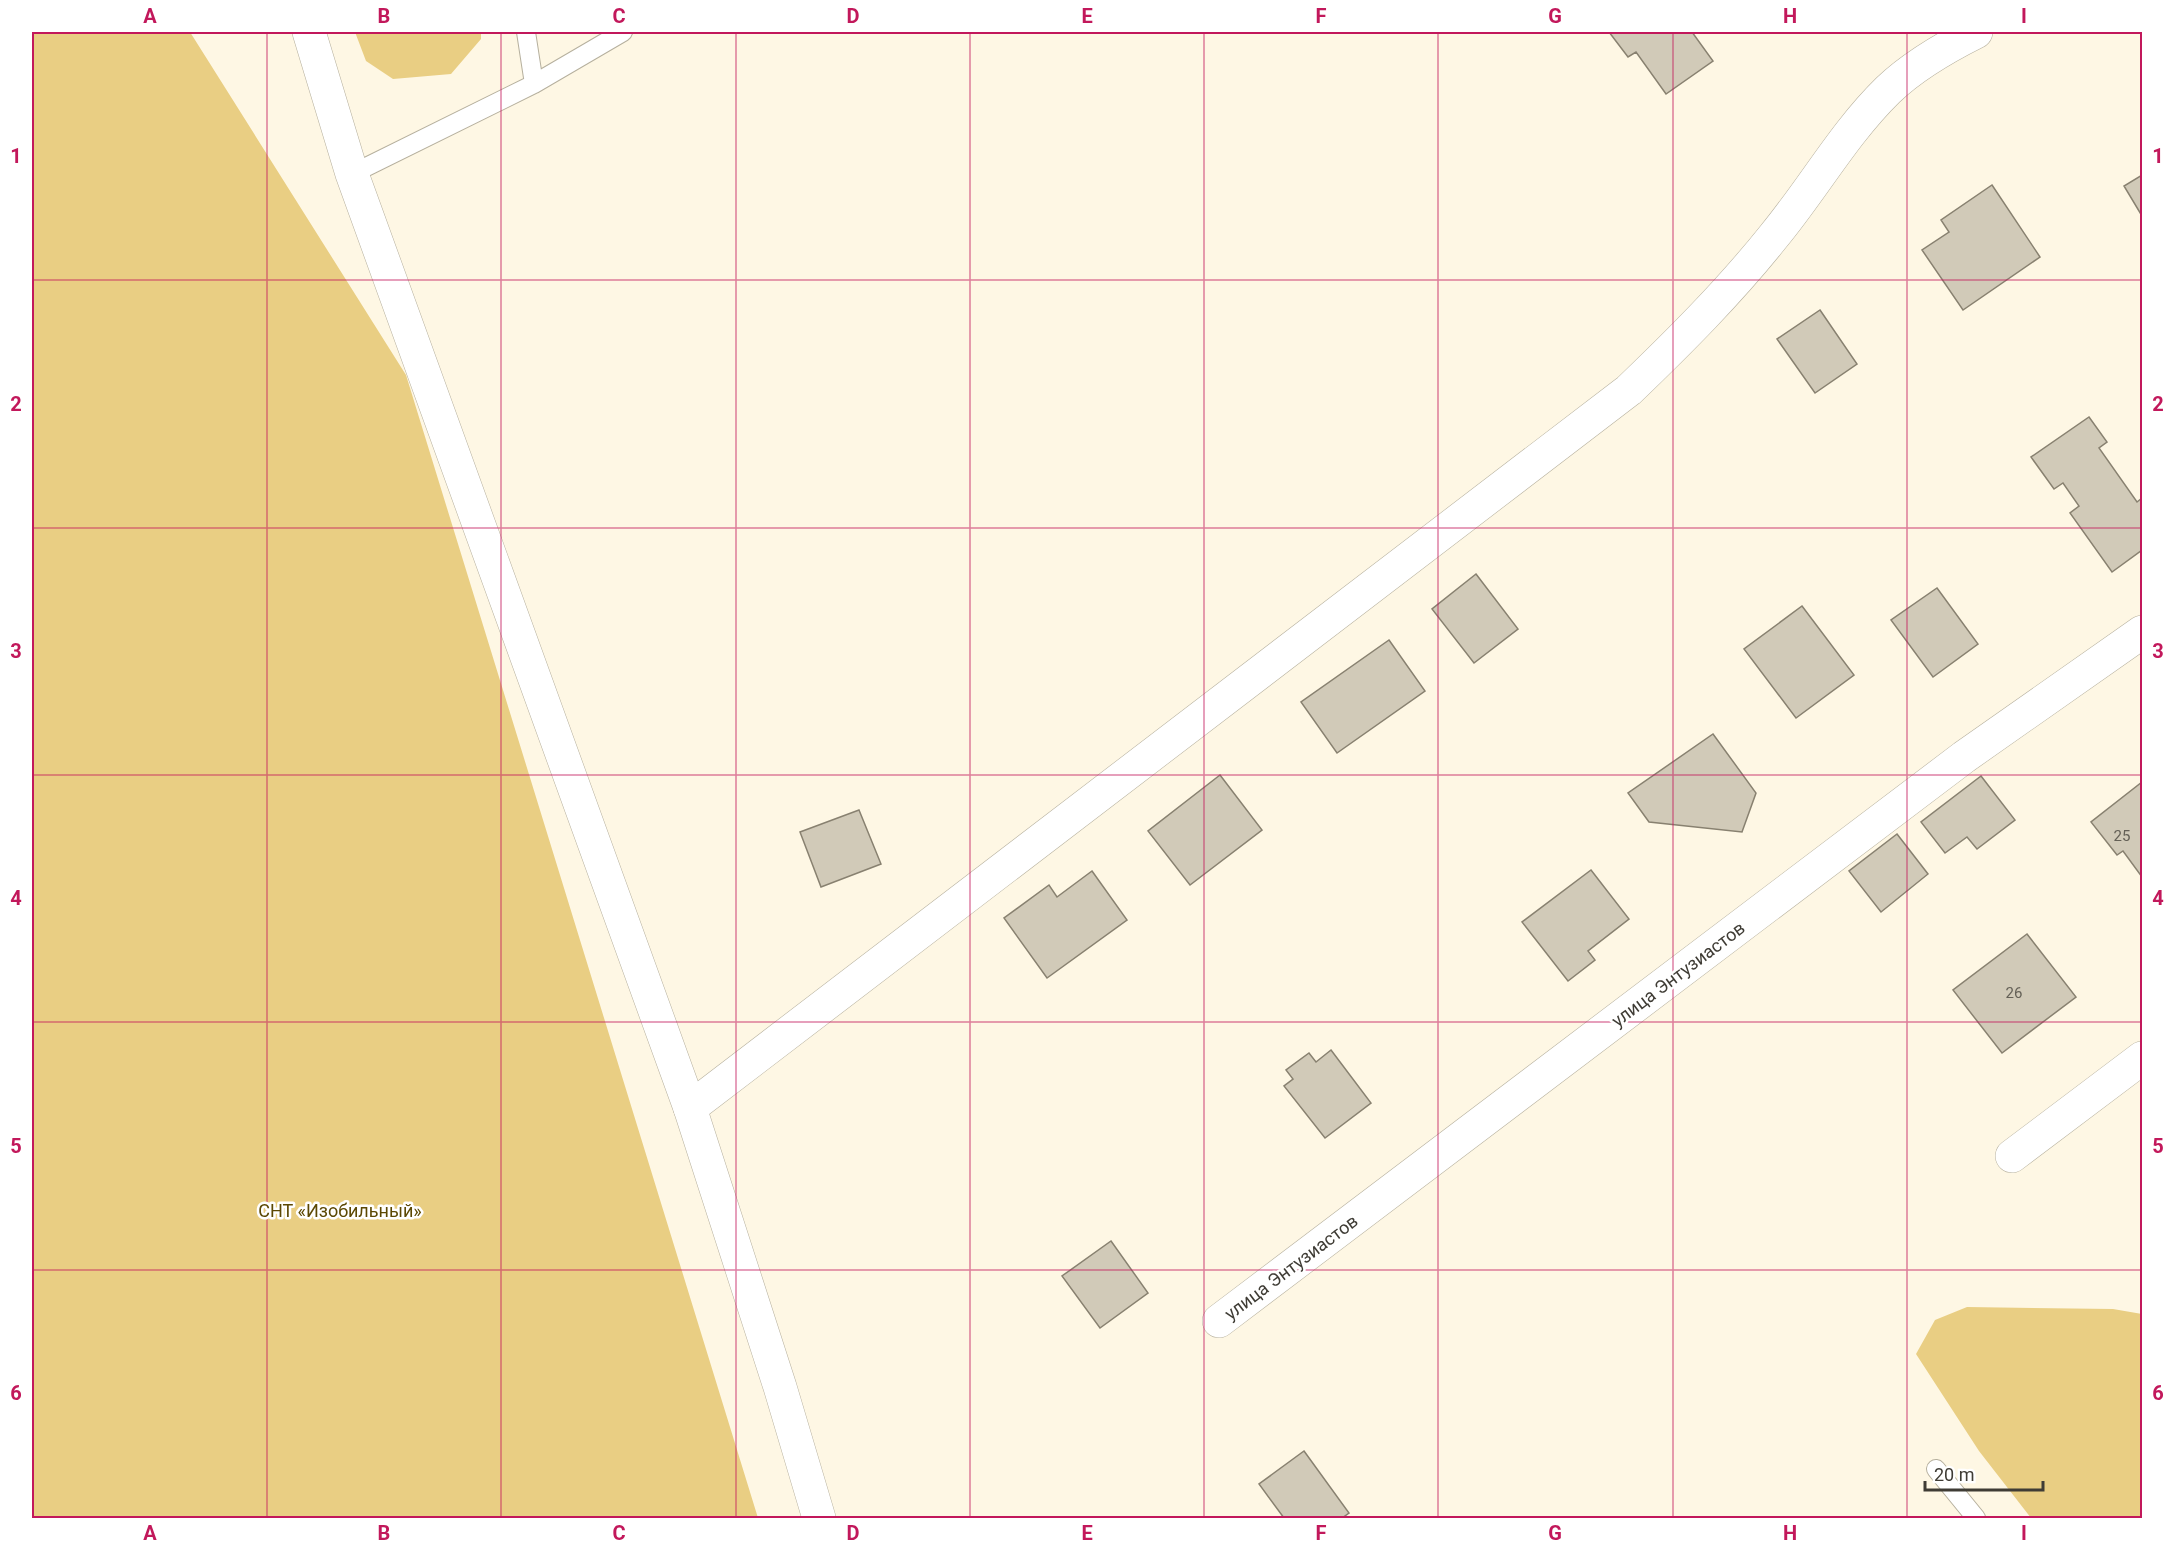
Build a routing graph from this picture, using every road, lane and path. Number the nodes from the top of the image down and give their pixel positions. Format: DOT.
graph roads {
  1 [pos="309,32"];
  2 [pos="526,32"];
  3 [pos="623,32"];
  4 [pos="1976,32"];
  5 [pos="534,84"];
  6 [pos="352,174"];
  7 [pos="2142,632"];
  8 [pos="2142,1058"];
  9 [pos="690,1108"];
  10 [pos="2012,1156"];
  11 [pos="1219,1322"];
  12 [pos="1936,1469"];
  13 [pos="819,1518"];
  14 [pos="1976,1518"];
  1 -- 6 [label="street"];
  2 -- 5 [label="lane"];
  3 -- 5 [label="lane"];
  4 -- 9 [label="street"];
  5 -- 6 [label="lane"];
  6 -- 9 [label="street"];
  7 -- 11 [label="street, улица Энтузиастов"];
  8 -- 10 [label="street"];
  9 -- 13 [label="street"];
  12 -- 14 [label="lane"];
}
